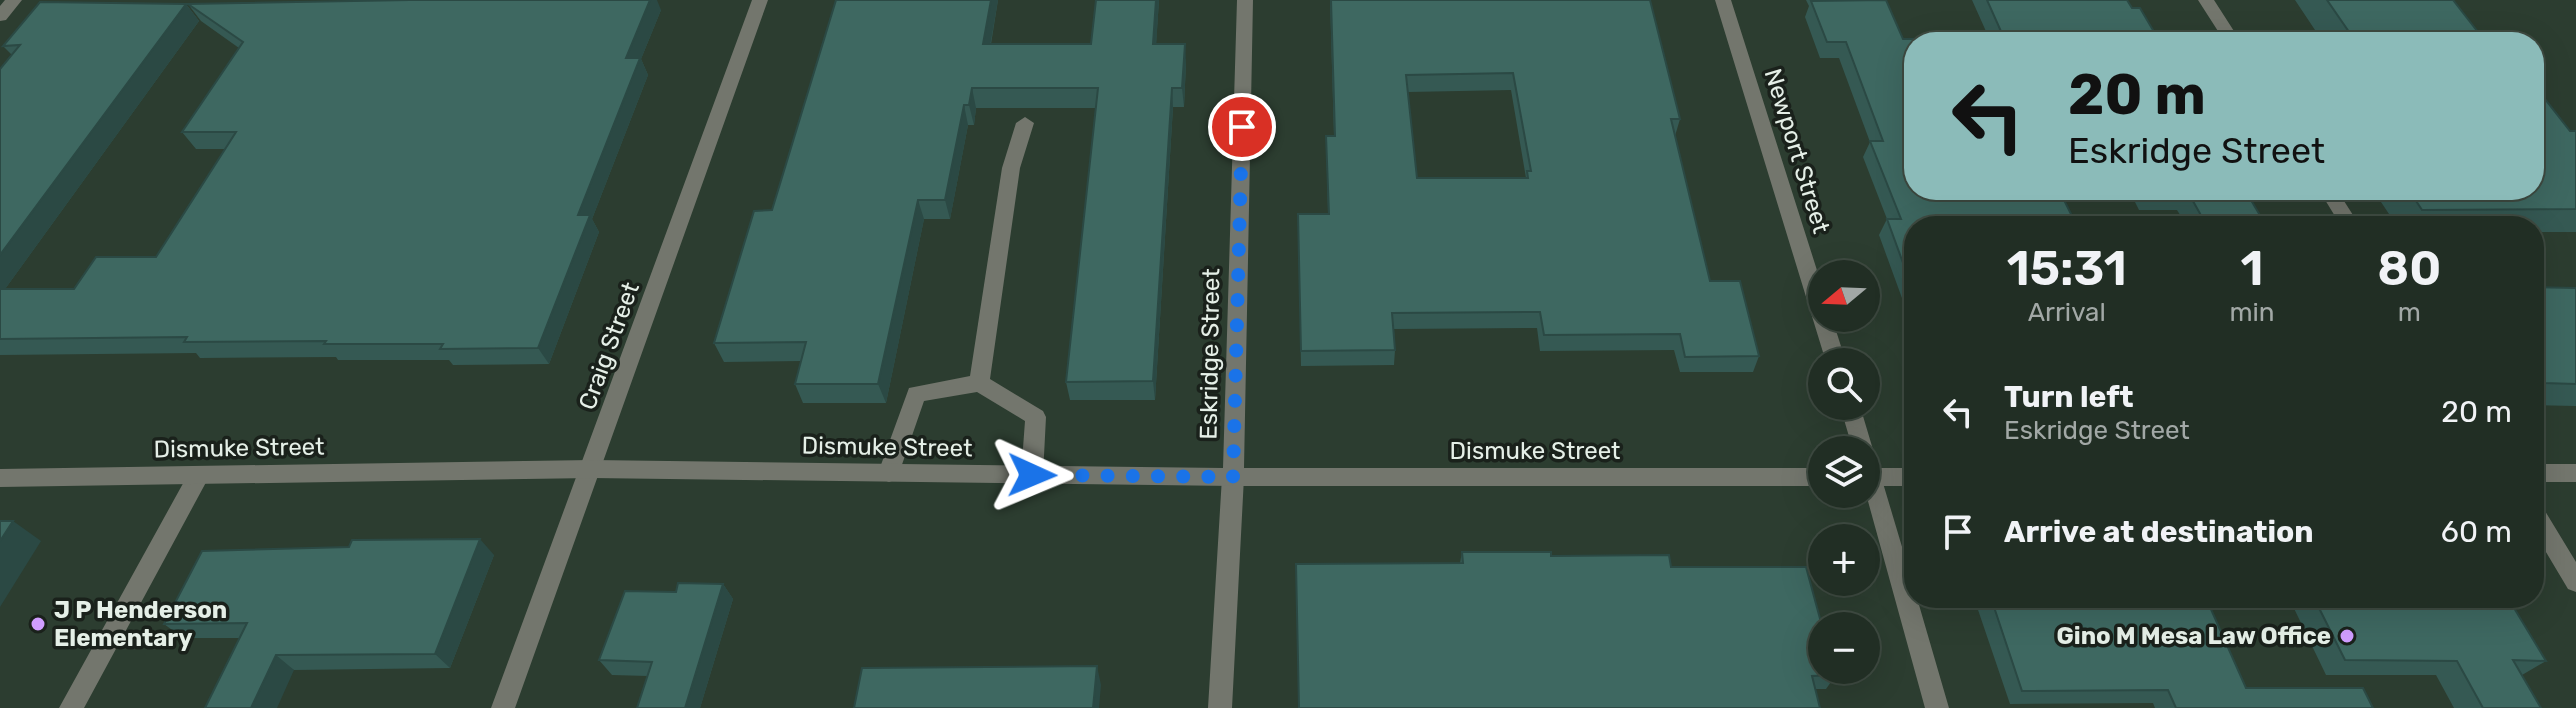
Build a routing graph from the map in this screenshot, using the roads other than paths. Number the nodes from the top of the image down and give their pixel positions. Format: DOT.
graph roads {
  1 [pos="14,0"];
  2 [pos="760,0"];
  3 [pos="1245,0"];
  4 [pos="1723,0"];
  5 [pos="2206,0"];
  6 [pos="0,16"];
  7 [pos="2227,32"];
  8 [pos="1025,123"];
  9 [pos="1808,272"];
  10 [pos="979,383"];
  11 [pos="592,469"];
  12 [pos="1880,472"];
  13 [pos="889,473"];
  14 [pos="2544,473"];
  15 [pos="2576,473"];
  16 [pos="199,475"];
  17 [pos="1032,475"];
  18 [pos="1904,475"];
  19 [pos="1233,477"];
  20 [pos="1808,477"];
  21 [pos="0,478"];
  22 [pos="1879,508"];
  23 [pos="2544,529"];
  24 [pos="2576,582"];
  25 [pos="1904,594"];
  26 [pos="1908,608"];
  27 [pos="71,708"];
  28 [pos="503,708"];
  29 [pos="1220,708"];
  30 [pos="1937,708"];
  1 -- 6 [label="street"];
  2 -- 11 [label="street, Craig Street"];
  3 -- 19 [label="street, Eskridge Street"];
  4 -- 9 [label="street, Newport Street"];
  5 -- 7 [label="street"];
  8 -- 10 [label="street"];
  10 -- 13 [label="street"];
  10 -- 17 [label="street"];
  11 -- 13 [label="street, Dismuke Street"];
  11 -- 16 [label="street, Dismuke Street"];
  11 -- 28 [label="street, Craig Street"];
  12 -- 18 [label="street"];
  13 -- 17 [label="street, Dismuke Street"];
  14 -- 15 [label="street"];
  16 -- 21 [label="street, Dismuke Street"];
  16 -- 27 [label="street"];
  17 -- 19 [label="street, Dismuke Street"];
  19 -- 20 [label="street, Dismuke Street"];
  19 -- 29 [label="street, Eskridge Street"];
  22 -- 25 [label="street"];
  23 -- 24 [label="street"];
  26 -- 30 [label="street"];
}
